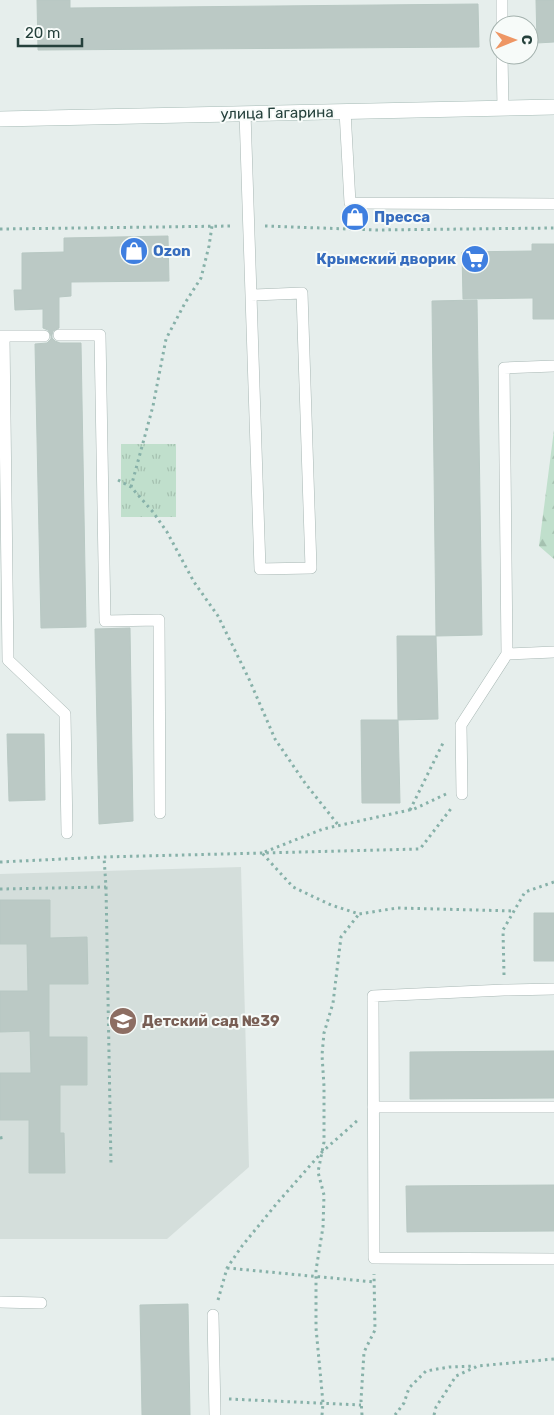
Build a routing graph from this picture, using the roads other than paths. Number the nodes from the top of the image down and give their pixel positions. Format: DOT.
graph roads {
  1 [pos="502,0"];
  2 [pos="502,15"];
  3 [pos="502,65"];
  4 [pos="554,107"];
  5 [pos="503,108"];
  6 [pos="346,111"];
  7 [pos="245,114"];
  8 [pos="0,119"];
  9 [pos="554,204"];
  10 [pos="251,295"];
  11 [pos="2,336"];
  12 [pos="44,336"];
  13 [pos="60,336"];
  14 [pos="554,366"];
  15 [pos="554,652"];
  16 [pos="507,654"];
  17 [pos="462,790"];
  18 [pos="160,813"];
  19 [pos="67,833"];
  20 [pos="554,990"];
  21 [pos="373,1107"];
  22 [pos="554,1107"];
  23 [pos="554,1259"];
  24 [pos="0,1302"];
  25 [pos="41,1303"];
  26 [pos="213,1314"];
  27 [pos="215,1415"];
  1 -- 2 [label="lane"];
  3 -- 5 [label="lane"];
  4 -- 5 [label="street, улица Гагарина"];
  5 -- 6 [label="street, улица Гагарина"];
  6 -- 7 [label="street, улица Гагарина"];
  6 -- 9 [label="lane"];
  7 -- 8 [label="street, улица Гагарина"];
  7 -- 10 [label="lane"];
  10 -- 10 [label="lane"];
  11 -- 12 [label="lane"];
  11 -- 19 [label="lane"];
  13 -- 18 [label="lane"];
  14 -- 16 [label="lane"];
  15 -- 16 [label="lane"];
  16 -- 17 [label="lane"];
  20 -- 21 [label="lane"];
  21 -- 22 [label="lane"];
  21 -- 23 [label="lane"];
  24 -- 25 [label="lane"];
  26 -- 27 [label="lane"];
}
